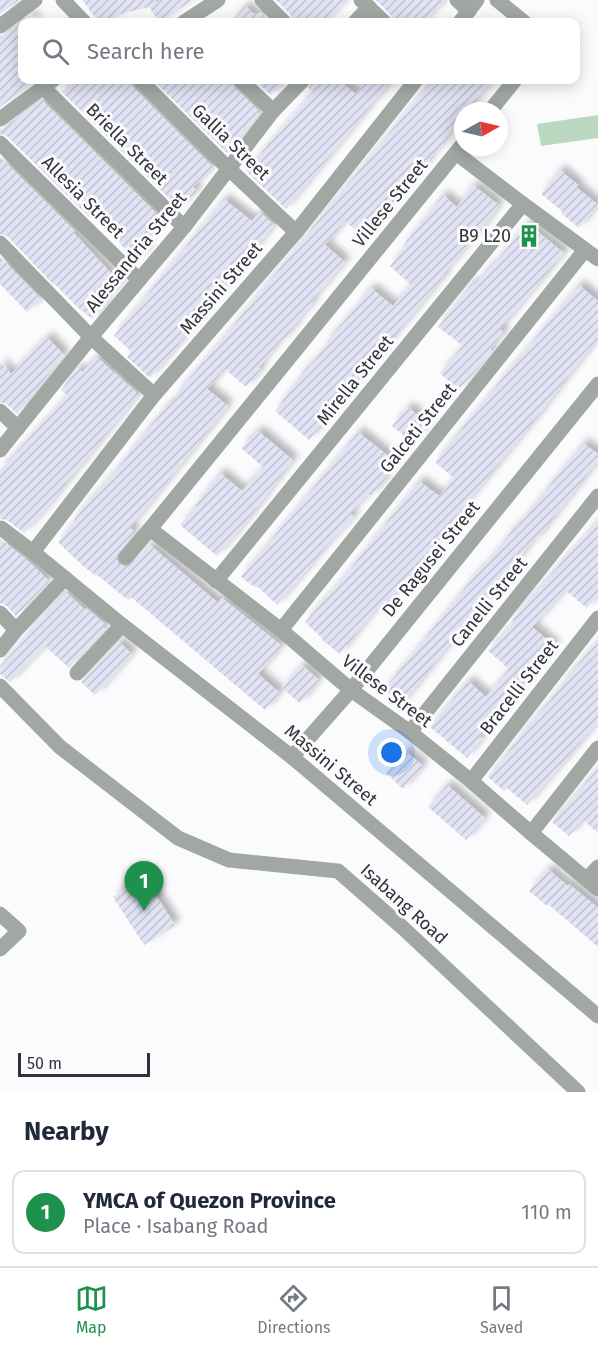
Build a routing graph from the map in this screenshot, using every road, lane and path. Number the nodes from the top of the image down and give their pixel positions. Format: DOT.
graph roads {
  1 [pos="35,0"];
  2 [pos="63,0"];
  3 [pos="218,0"];
  4 [pos="262,0"];
  5 [pos="497,0"];
  6 [pos="365,4"];
  7 [pos="80,18"];
  8 [pos="190,18"];
  9 [pos="280,18"];
  10 [pos="357,18"];
  11 [pos="380,18"];
  12 [pos="519,18"];
  13 [pos="0,26"];
  14 [pos="47,84"];
  15 [pos="49,84"];
  16 [pos="144,84"];
  17 [pos="245,84"];
  18 [pos="299,84"];
  19 [pos="413,84"];
  20 [pos="512,84"];
  21 [pos="497,102"];
  22 [pos="273,111"];
  23 [pos="0,119"];
  24 [pos="0,143"];
  25 [pos="454,156"];
  26 [pos="468,156"];
  27 [pos="228,168"];
  28 [pos="523,204"];
  29 [pos="184,227"];
  30 [pos="296,232"];
  31 [pos="0,243"];
  32 [pos="592,254"];
  33 [pos="139,280"];
  34 [pos="91,337"];
  35 [pos="598,384"];
  36 [pos="154,395"];
  37 [pos="0,411"];
  38 [pos="18,428"];
  39 [pos="0,450"];
  40 [pos="598,496"];
  41 [pos="1,528"];
  42 [pos="150,529"];
  43 [pos="33,552"];
  44 [pos="126,557"];
  45 [pos="64,578"];
  46 [pos="216,581"];
  47 [pos="0,614"];
  48 [pos="598,618"];
  49 [pos="122,625"];
  50 [pos="16,630"];
  51 [pos="280,630"];
  52 [pos="0,650"];
  53 [pos="77,674"];
  54 [pos="0,686"];
  55 [pos="351,690"];
  56 [pos="410,732"];
  57 [pos="598,748"];
  58 [pos="292,757"];
  59 [pos="471,781"];
  60 [pos="531,833"];
  61 [pos="598,867"];
  62 [pos="593,884"];
  63 [pos="0,914"];
  64 [pos="0,949"];
  65 [pos="598,1016"];
  66 [pos="578,1092"];
  1 -- 13 [label="street"];
  2 -- 7 [label="street"];
  3 -- 8 [label="street"];
  4 -- 9 [label="street"];
  5 -- 12 [label="street"];
  6 -- 10 [label="street"];
  6 -- 11 [label="street"];
  14 -- 23 [label="street"];
  15 -- 29 [label="street, Briella Street"];
  16 -- 27 [label="street, Gallia Street"];
  17 -- 22 [label="street"];
  18 -- 22 [label="street, Alessandria Street"];
  19 -- 30 [label="street, Massini Street"];
  20 -- 21 [label="street"];
  22 -- 27 [label="street, Alessandria Street"];
  24 -- 33 [label="street, Allesia Street"];
  25 -- 42 [label="street, Villese Street"];
  26 -- 28 [label="street"];
  27 -- 29 [label="street, Alessandria Street"];
  27 -- 30 [label="street, Gallia Street"];
  28 -- 32 [label="street"];
  28 -- 46 [label="street, Mirella Street"];
  29 -- 33 [label="street, Alessandria Street"];
  30 -- 36 [label="street, Massini Street"];
  31 -- 34 [label="street"];
  32 -- 51 [label="street, Galceti Street"];
  33 -- 34 [label="street, Alessandria Street"];
  34 -- 36 [label="street"];
  34 -- 38 [label="street, Alessandria Street"];
  35 -- 55 [label="street, De Ragusei Street"];
  36 -- 43 [label="street, Massini Street"];
  37 -- 38 [label="street"];
  38 -- 39 [label="street, Alessandria Street"];
  40 -- 56 [label="street, Canelli Street"];
  41 -- 43 [label="street, Massini Street"];
  42 -- 44 [label="street, Villese Street"];
  42 -- 46 [label="street, Villese Street"];
  43 -- 45 [label="street, Massini Street"];
  45 -- 49 [label="street, Massini Street"];
  45 -- 50 [label="street"];
  46 -- 51 [label="street, Villese Street"];
  47 -- 50 [label="street"];
  48 -- 59 [label="street, Bracelli Street"];
  49 -- 53 [label="street"];
  49 -- 58 [label="street, Massini Street"];
  50 -- 52 [label="street"];
  51 -- 55 [label="street, Villese Street"];
  54 -- 66 [label="street, Isabang Road"];
  55 -- 56 [label="street, Villese Street"];
  55 -- 58 [label="street, De Ragusei Street"];
  56 -- 59 [label="street, Villese Street"];
  57 -- 60 [label="street"];
  58 -- 65 [label="street, Massini Street"];
  59 -- 60 [label="street, Villese Street"];
  60 -- 62 [label="street, Villese Street"];
  61 -- 62 [label="street"];
  63 -- 64 [label="street"];
}
